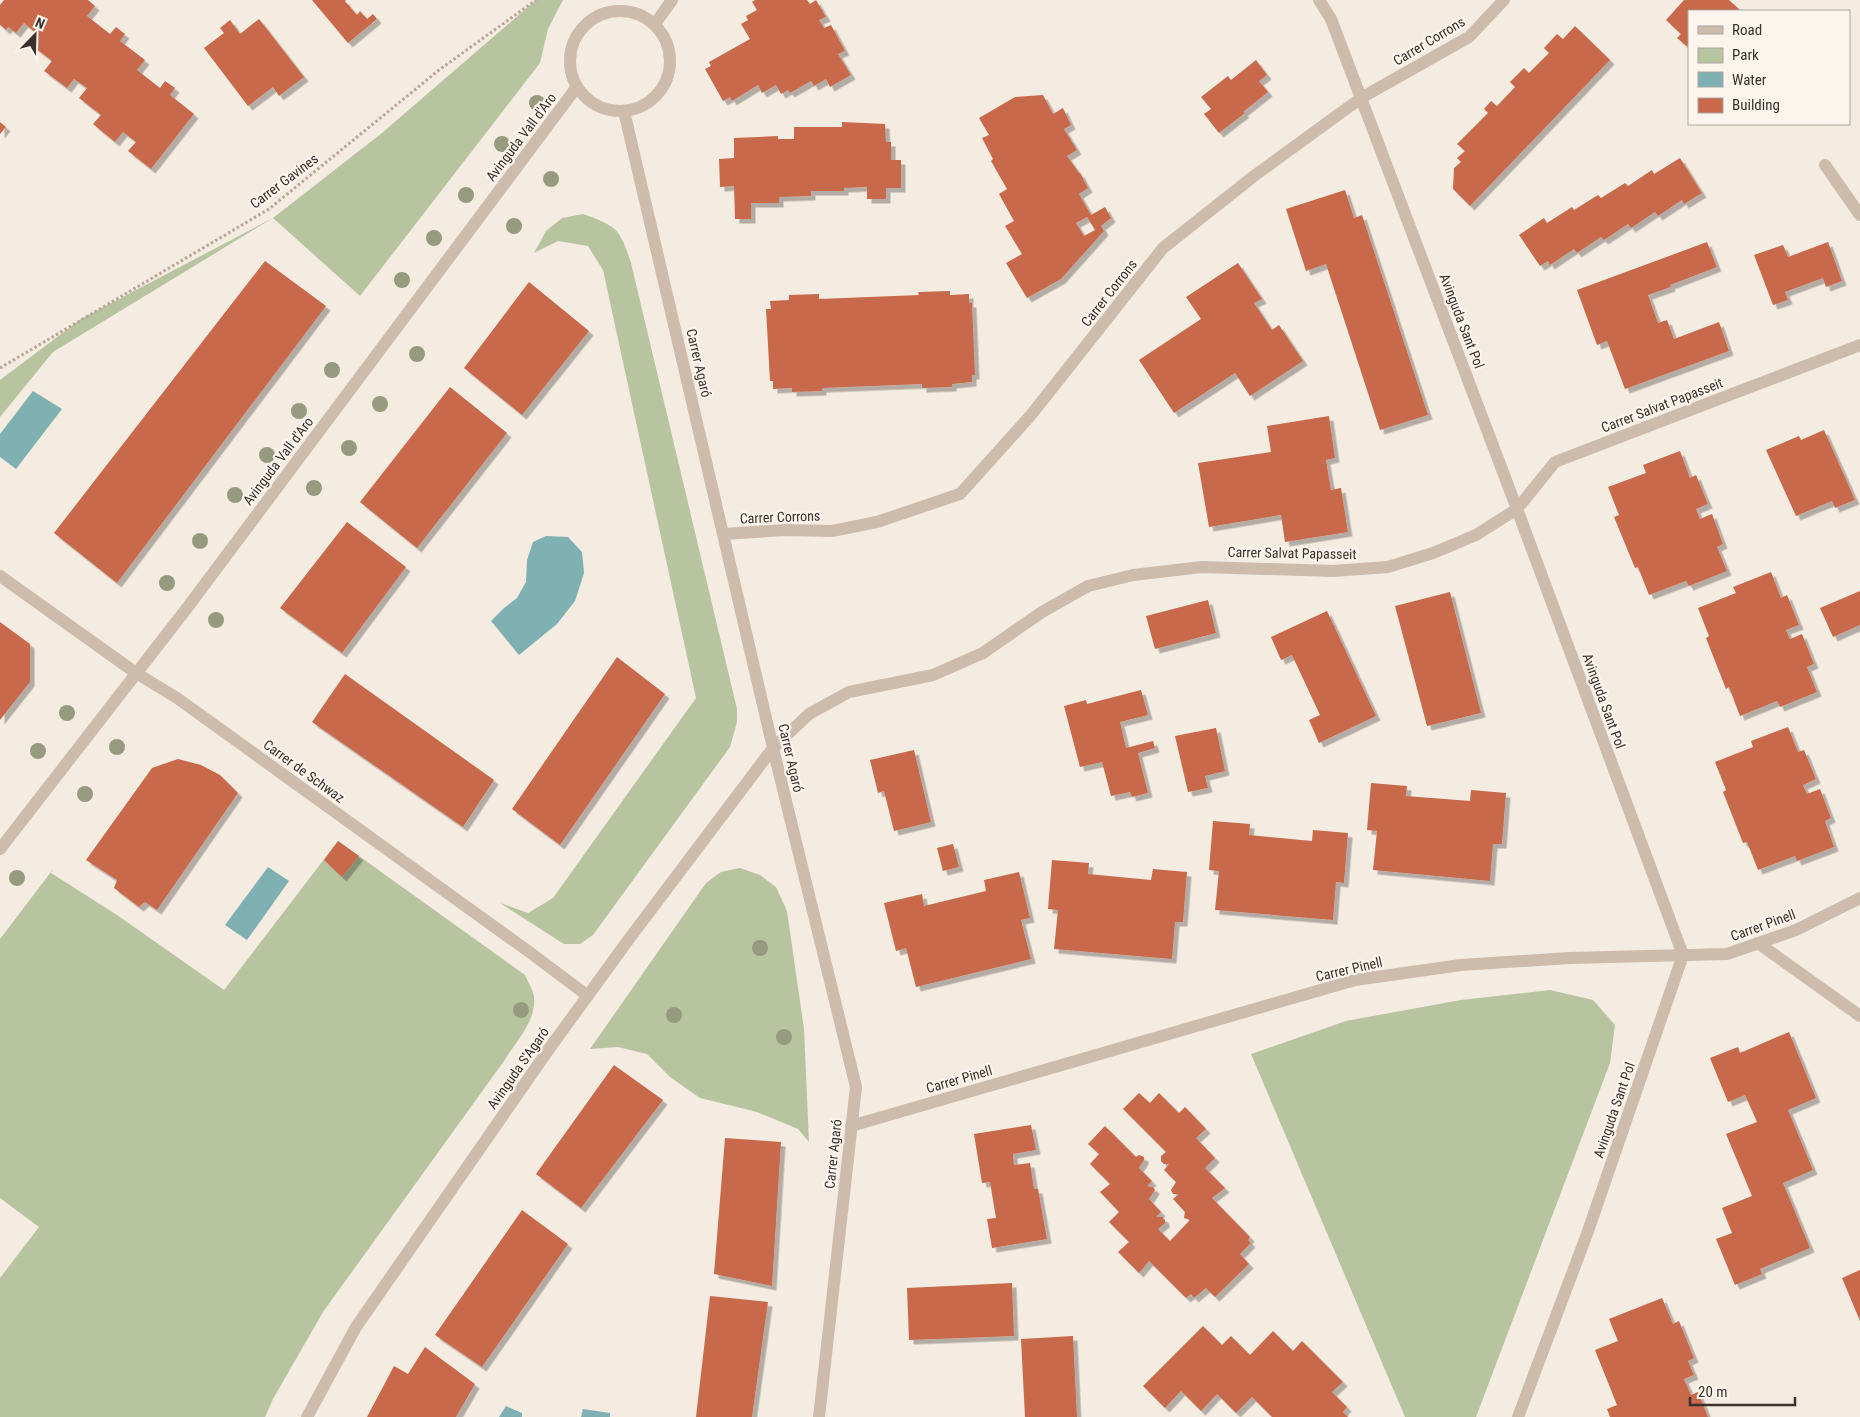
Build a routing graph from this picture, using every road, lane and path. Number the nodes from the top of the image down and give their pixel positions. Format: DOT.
graph roads {
  1 [pos="536,0"];
  2 [pos="672,0"];
  3 [pos="1319,0"];
  4 [pos="1504,0"];
  5 [pos="610,5"];
  6 [pos="655,24"];
  7 [pos="576,88"];
  8 [pos="1361,98"];
  9 [pos="624,111"];
  10 [pos="1825,166"];
  11 [pos="1860,214"];
  12 [pos="1860,345"];
  13 [pos="0,368"];
  14 [pos="1517,510"];
  15 [pos="724,534"];
  16 [pos="0,576"];
  17 [pos="136,673"];
  18 [pos="773,748"];
  19 [pos="0,849"];
  20 [pos="1860,898"];
  21 [pos="1758,943"];
  22 [pos="1683,955"];
  23 [pos="588,996"];
  24 [pos="1860,1016"];
  25 [pos="851,1126"];
  26 [pos="307,1417"];
  27 [pos="819,1417"];
  28 [pos="1518,1417"];
  1 -- 13 [label="path, Carrer Gavines"];
  2 -- 6 [label="street"];
  3 -- 8 [label="street, Avinguda Sant Pol"];
  4 -- 8 [label="street, Carrer Corrons"];
  5 -- 6 [label="street"];
  5 -- 7 [label="street"];
  6 -- 9 [label="street"];
  7 -- 9 [label="street"];
  7 -- 17 [label="street, Avinguda Vall d'Aro"];
  8 -- 14 [label="street, Avinguda Sant Pol"];
  8 -- 15 [label="street, Carrer Corrons"];
  9 -- 15 [label="street, Carrer Agaró"];
  10 -- 11 [label="street"];
  12 -- 14 [label="street, Carrer Salvat Papasseit"];
  14 -- 18 [label="street, Carrer Salvat Papasseit"];
  14 -- 22 [label="street, Avinguda Sant Pol"];
  15 -- 18 [label="street, Carrer Agaró"];
  16 -- 17 [label="street, Carrer de Schwaz"];
  17 -- 19 [label="street, Avinguda Vall d'Aro"];
  17 -- 23 [label="street, Carrer de Schwaz"];
  18 -- 23 [label="street, Avinguda S'Agaró"];
  18 -- 25 [label="street, Carrer Agaró"];
  20 -- 21 [label="street, Carrer Pinell"];
  21 -- 22 [label="street, Carrer Pinell"];
  21 -- 24 [label="street"];
  22 -- 25 [label="street, Carrer Pinell"];
  22 -- 28 [label="street, Avinguda Sant Pol"];
  23 -- 26 [label="street, Avinguda S'Agaró"];
  25 -- 27 [label="street, Carrer Agaró"];
}
